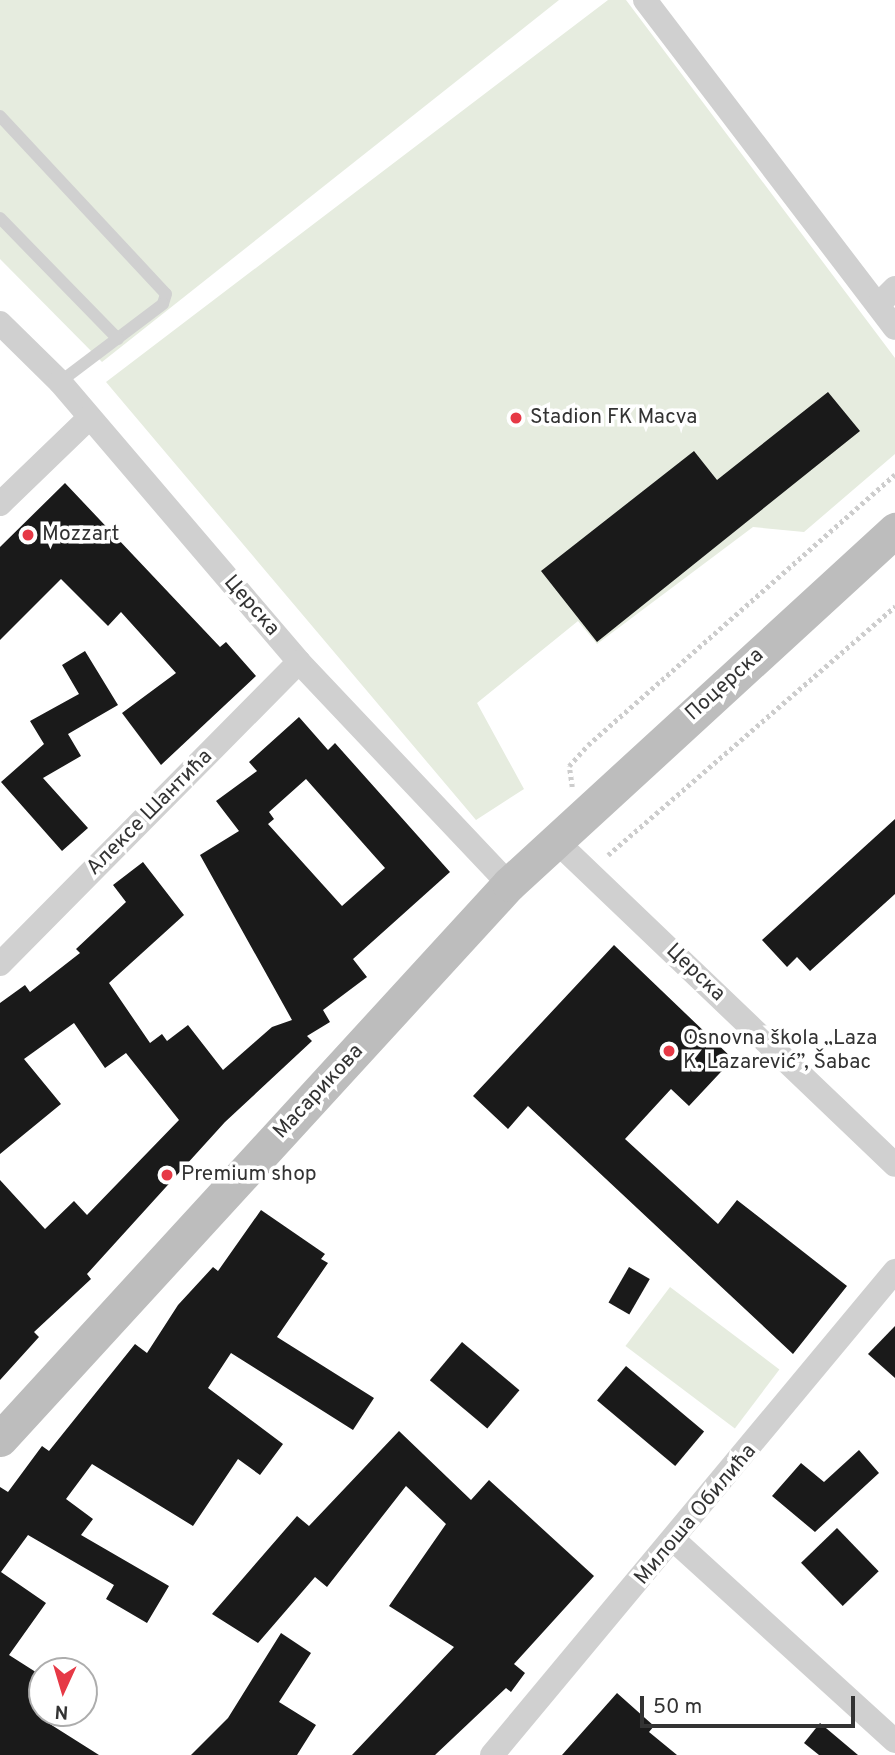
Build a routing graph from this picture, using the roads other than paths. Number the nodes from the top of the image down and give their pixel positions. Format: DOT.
graph roads {
  1 [pos="645,0"];
  2 [pos="0,117"];
  3 [pos="0,218"];
  4 [pos="886,296"];
  5 [pos="0,323"];
  6 [pos="895,328"];
  7 [pos="118,339"];
  8 [pos="60,382"];
  9 [pos="89,418"];
  10 [pos="0,504"];
  11 [pos="895,530"];
  12 [pos="299,662"];
  13 [pos="555,840"];
  14 [pos="509,884"];
  15 [pos="0,964"];
  16 [pos="895,1165"];
  17 [pos="895,1271"];
  18 [pos="0,1439"];
  19 [pos="675,1541"];
  20 [pos="895,1741"];
  21 [pos="492,1755"];
  1 -- 4 [label="street"];
  2 -- 7 [label="lane"];
  3 -- 7 [label="lane"];
  4 -- 6 [label="street"];
  5 -- 8 [label="street, Церска"];
  7 -- 8 [label="lane"];
  8 -- 9 [label="street, Церска"];
  9 -- 10 [label="street"];
  9 -- 12 [label="street, Церска"];
  11 -- 13 [label="main road, Поцерска"];
  12 -- 14 [label="street, Церска"];
  12 -- 15 [label="street, Алексе Шантића"];
  13 -- 14 [label="main road, Масарикова"];
  13 -- 16 [label="street, Церска"];
  14 -- 18 [label="main road, Масарикова"];
  17 -- 19 [label="street, Милоша Обилића"];
  19 -- 20 [label="street"];
  19 -- 21 [label="street, Милоша Обилића"];
}
